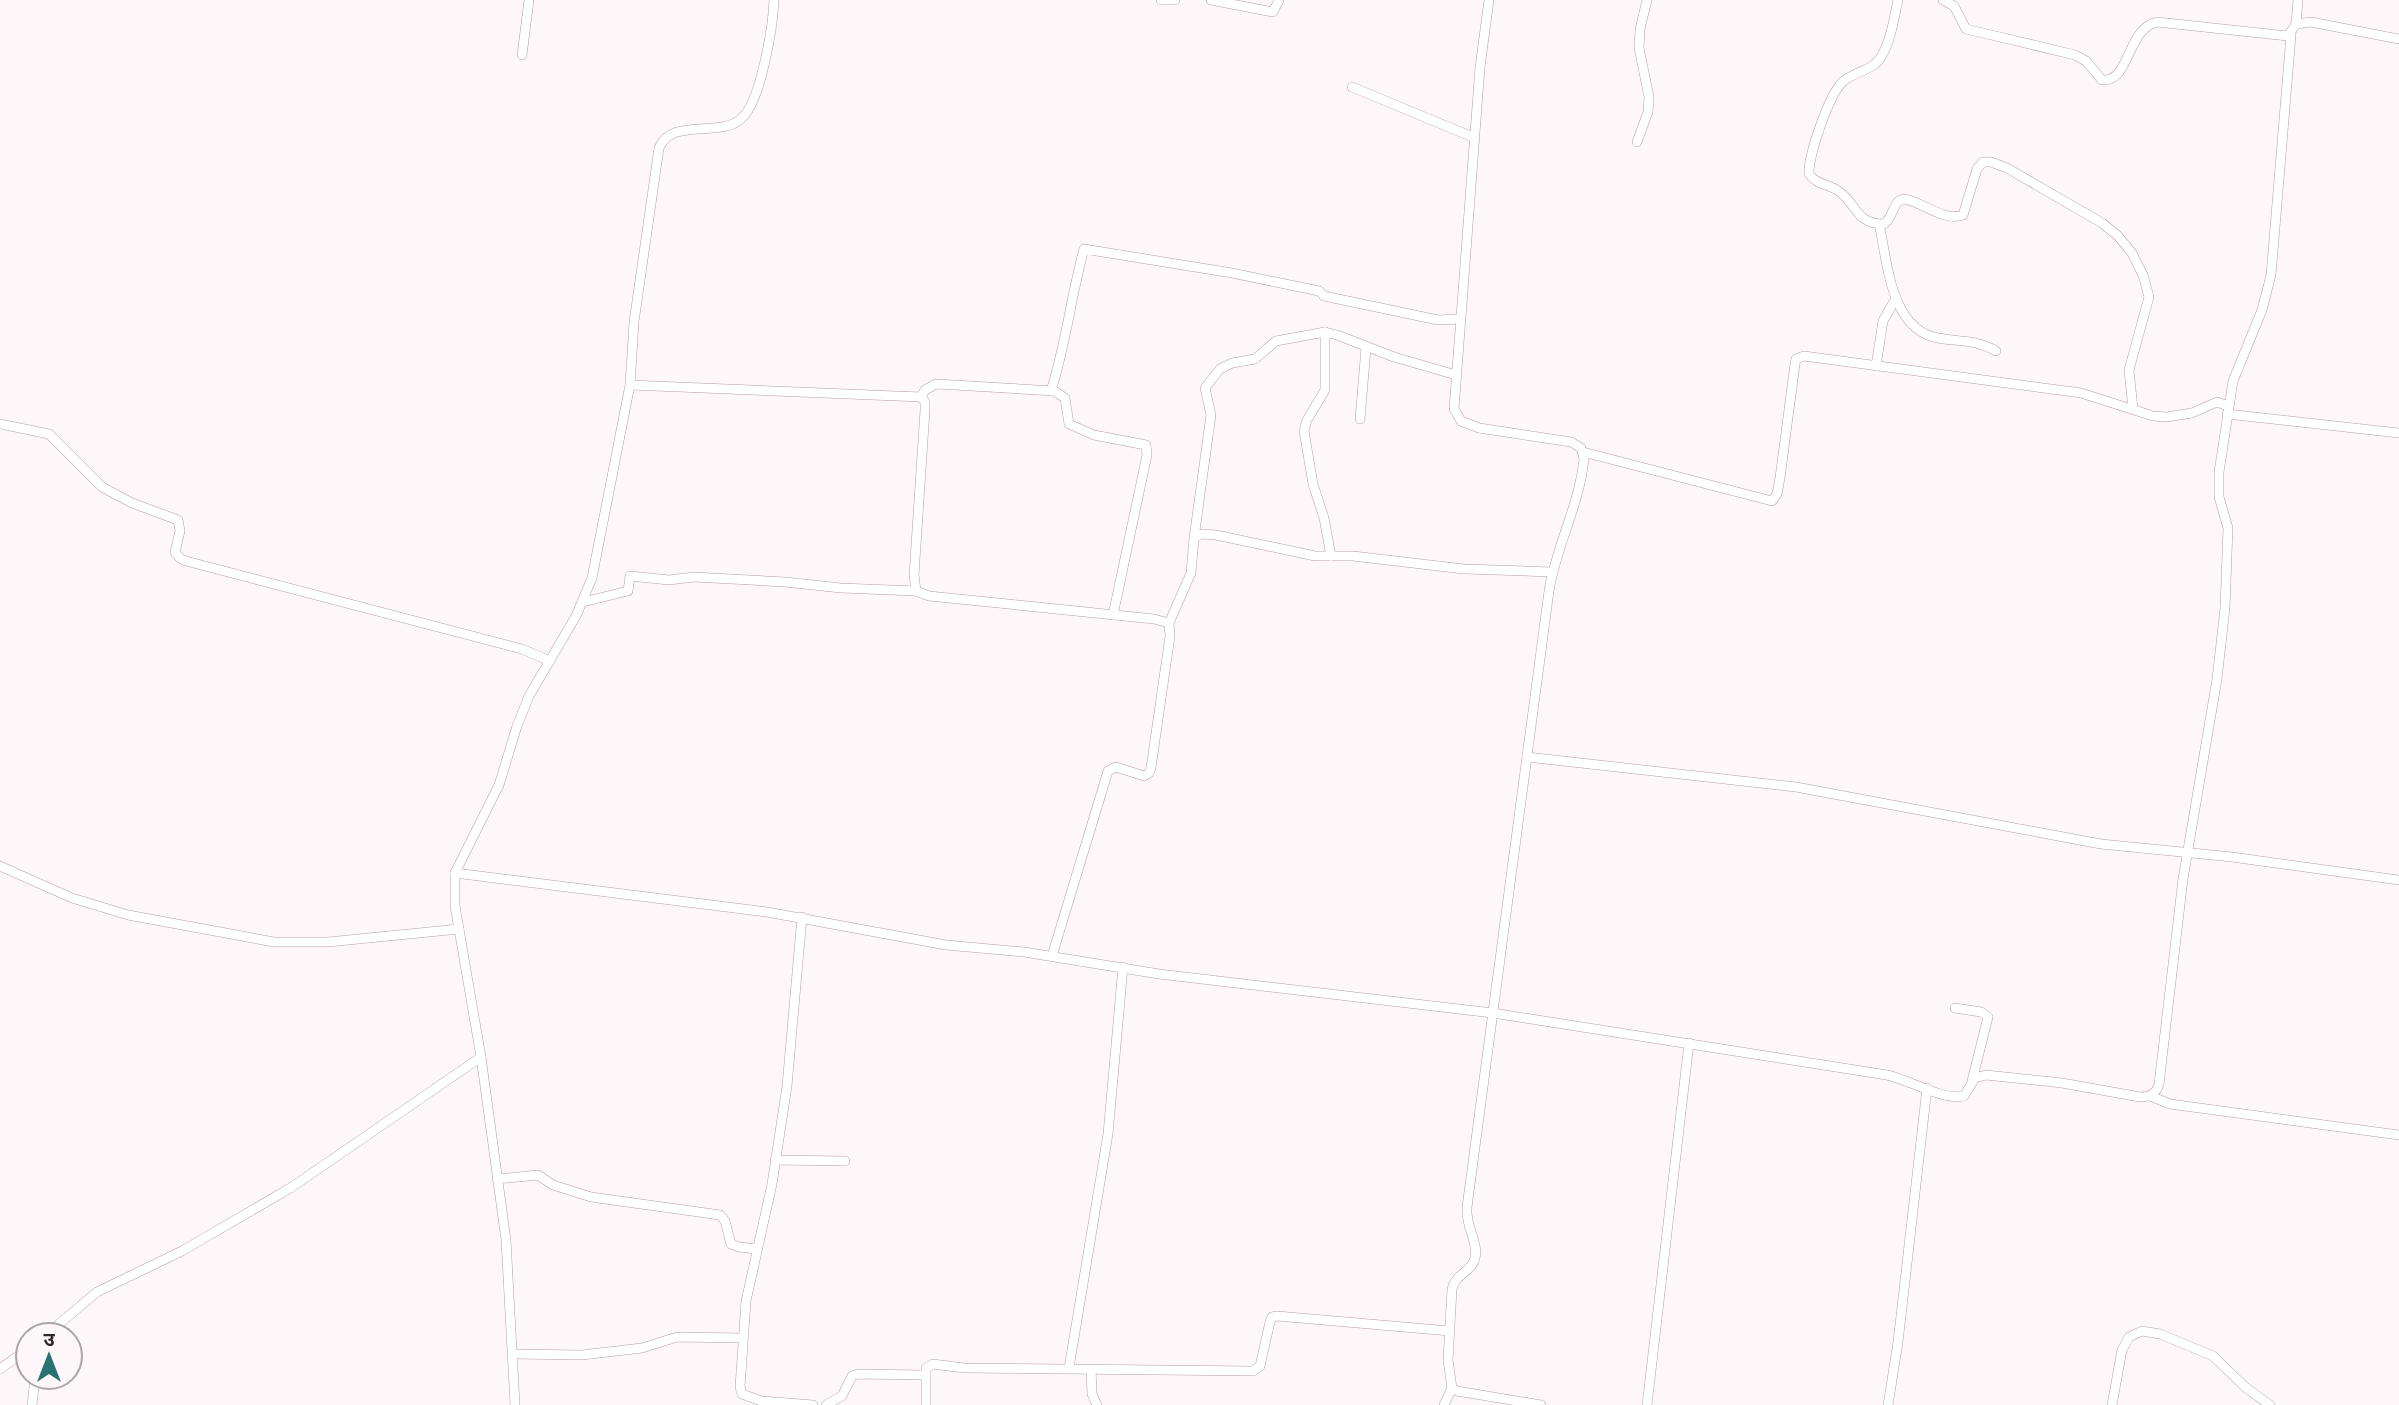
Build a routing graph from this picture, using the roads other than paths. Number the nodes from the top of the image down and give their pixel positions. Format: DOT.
graph roads {
  1 [pos="529,0"];
  2 [pos="774,0"];
  3 [pos="1161,0"];
  4 [pos="1175,0"];
  5 [pos="1211,0"];
  6 [pos="1279,0"];
  7 [pos="1489,0"];
  8 [pos="1647,0"];
  9 [pos="1898,0"];
  10 [pos="1943,0"];
  11 [pos="2298,0"];
  12 [pos="2296,24"];
  13 [pos="2291,35"];
  14 [pos="2399,39"];
  15 [pos="522,55"];
  16 [pos="1352,87"];
  17 [pos="1475,138"];
  18 [pos="1637,142"];
  19 [pos="1879,224"];
  20 [pos="1896,298"];
  21 [pos="1460,319"];
  22 [pos="1325,332"];
  23 [pos="1366,348"];
  24 [pos="1996,351"];
  25 [pos="1876,366"];
  26 [pos="1456,375"];
  27 [pos="630,385"];
  28 [pos="1051,391"];
  29 [pos="920,397"];
  30 [pos="2133,409"];
  31 [pos="2227,410"];
  32 [pos="1360,419"];
  33 [pos="0,424"];
  34 [pos="2399,433"];
  35 [pos="1583,452"];
  36 [pos="1194,538"];
  37 [pos="1331,556"];
  38 [pos="1552,572"];
  39 [pos="916,592"];
  40 [pos="583,603"];
  41 [pos="1113,615"];
  42 [pos="1170,623"];
  43 [pos="550,661"];
  44 [pos="1527,757"];
  45 [pos="2187,853"];
  46 [pos="0,866"];
  47 [pos="455,873"];
  48 [pos="2399,880"];
  49 [pos="802,917"];
  50 [pos="459,929"];
  51 [pos="1052,956"];
  52 [pos="1123,967"];
  53 [pos="1955,1008"];
  54 [pos="1493,1013"];
  55 [pos="1689,1043"];
  56 [pos="481,1057"];
  57 [pos="1972,1081"];
  58 [pos="1927,1088"];
  59 [pos="2150,1096"];
  60 [pos="2399,1135"];
  61 [pos="775,1160"];
  62 [pos="845,1161"];
  63 [pos="497,1179"];
  64 [pos="757,1249"];
  65 [pos="63,1321"];
  66 [pos="1450,1331"];
  67 [pos="741,1338"];
  68 [pos="514,1354"];
  69 [pos="1069,1368"];
  70 [pos="1091,1368"];
  71 [pos="926,1375"];
  72 [pos="1452,1388"];
  73 [pos="775,1404"];
  74 [pos="515,1405"];
  75 [pos="813,1405"];
  76 [pos="826,1405"];
  77 [pos="926,1405"];
  78 [pos="1097,1405"];
  79 [pos="1444,1405"];
  80 [pos="1541,1405"];
  81 [pos="1647,1405"];
  82 [pos="1888,1405"];
  83 [pos="2112,1405"];
  84 [pos="2270,1405"];
  1 -- 15 [label="street"];
  2 -- 27 [label="street"];
  3 -- 4 [label="street"];
  5 -- 6 [label="street"];
  7 -- 17 [label="street"];
  8 -- 18 [label="street"];
  9 -- 19 [label="street"];
  10 -- 13 [label="street"];
  11 -- 12 [label="street"];
  12 -- 13 [label="street"];
  12 -- 14 [label="street"];
  13 -- 31 [label="street"];
  16 -- 17 [label="street"];
  17 -- 21 [label="street"];
  19 -- 20 [label="street"];
  19 -- 30 [label="street"];
  20 -- 24 [label="street"];
  20 -- 25 [label="street"];
  21 -- 26 [label="street"];
  21 -- 28 [label="street"];
  22 -- 23 [label="street"];
  22 -- 36 [label="street"];
  22 -- 37 [label="street"];
  23 -- 26 [label="street"];
  23 -- 32 [label="street"];
  25 -- 30 [label="street"];
  25 -- 35 [label="street"];
  26 -- 35 [label="street"];
  27 -- 29 [label="street"];
  27 -- 40 [label="street"];
  28 -- 29 [label="street"];
  28 -- 41 [label="street"];
  29 -- 39 [label="street"];
  30 -- 31 [label="street"];
  31 -- 34 [label="street"];
  31 -- 45 [label="street"];
  33 -- 43 [label="street"];
  35 -- 38 [label="street"];
  36 -- 37 [label="street"];
  36 -- 42 [label="street"];
  37 -- 38 [label="street"];
  38 -- 44 [label="street"];
  39 -- 40 [label="street"];
  39 -- 41 [label="street"];
  40 -- 43 [label="street"];
  41 -- 42 [label="street"];
  42 -- 51 [label="street"];
  43 -- 47 [label="street"];
  44 -- 45 [label="street"];
  44 -- 54 [label="street"];
  45 -- 48 [label="street"];
  45 -- 59 [label="street"];
  46 -- 50 [label="street"];
  47 -- 49 [label="street"];
  47 -- 50 [label="street"];
  49 -- 51 [label="street"];
  49 -- 61 [label="street"];
  50 -- 56 [label="street"];
  51 -- 52 [label="street"];
  52 -- 54 [label="street"];
  52 -- 69 [label="street"];
  53 -- 57 [label="street"];
  54 -- 55 [label="street"];
  54 -- 66 [label="street"];
  55 -- 58 [label="street"];
  55 -- 81 [label="street"];
  56 -- 63 [label="street"];
  56 -- 65 [label="street"];
  57 -- 58 [label="street"];
  57 -- 59 [label="street"];
  58 -- 82 [label="street"];
  59 -- 60 [label="street"];
  61 -- 62 [label="street"];
  61 -- 64 [label="street"];
  63 -- 64 [label="street"];
  63 -- 68 [label="street"];
  64 -- 67 [label="street"];
  66 -- 70 [label="street"];
  66 -- 72 [label="street"];
  67 -- 68 [label="street"];
  67 -- 73 [label="street"];
  68 -- 74 [label="street"];
  69 -- 70 [label="street"];
  69 -- 71 [label="street"];
  70 -- 78 [label="street"];
  71 -- 76 [label="street"];
  71 -- 77 [label="street"];
  72 -- 79 [label="street"];
  72 -- 80 [label="street"];
  73 -- 75 [label="street"];
  83 -- 84 [label="street"];
}
